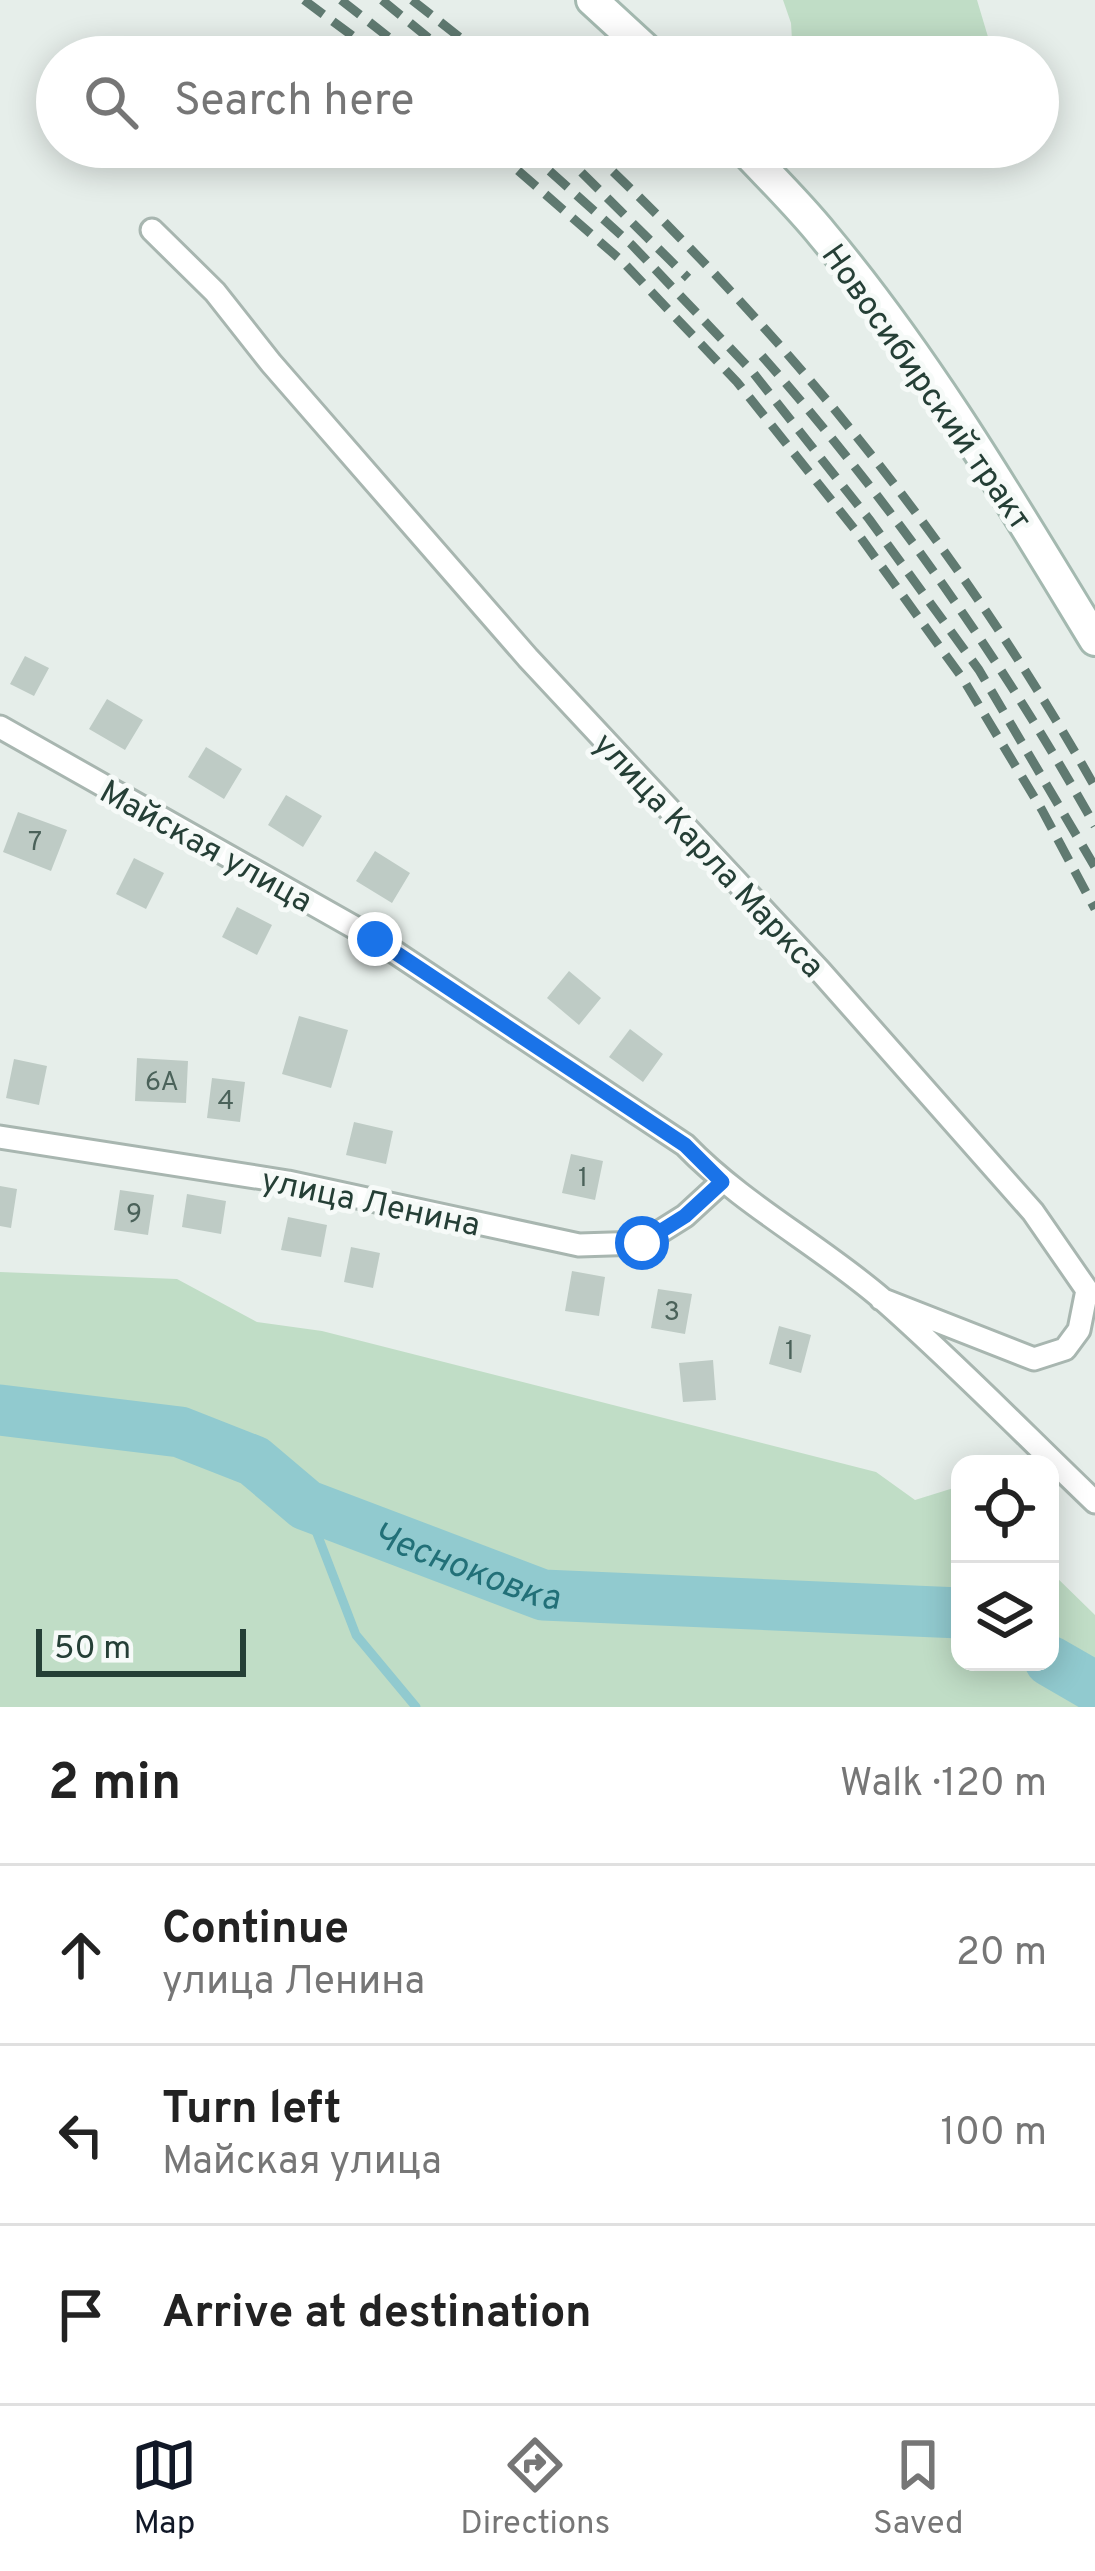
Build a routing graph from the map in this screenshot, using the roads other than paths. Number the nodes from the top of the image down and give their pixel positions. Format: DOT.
graph roads {
  1 [pos="592,0"];
  2 [pos="631,36"];
  3 [pos="762,168"];
  4 [pos="152,230"];
  5 [pos="1095,640"];
  6 [pos="0,727"];
  7 [pos="0,1136"];
  8 [pos="722,1182"];
  9 [pos="881,1299"];
  10 [pos="1095,1502"];
  1 -- 2 [label="main road"];
  3 -- 5 [label="main road, Новосибирский тракт"];
  4 -- 9 [label="street, улица Карла Маркса"];
  6 -- 8 [label="street, Майская улица"];
  7 -- 8 [label="street, улица Ленина"];
  8 -- 9 [label="street, Майская улица"];
  9 -- 10 [label="street"];
}
